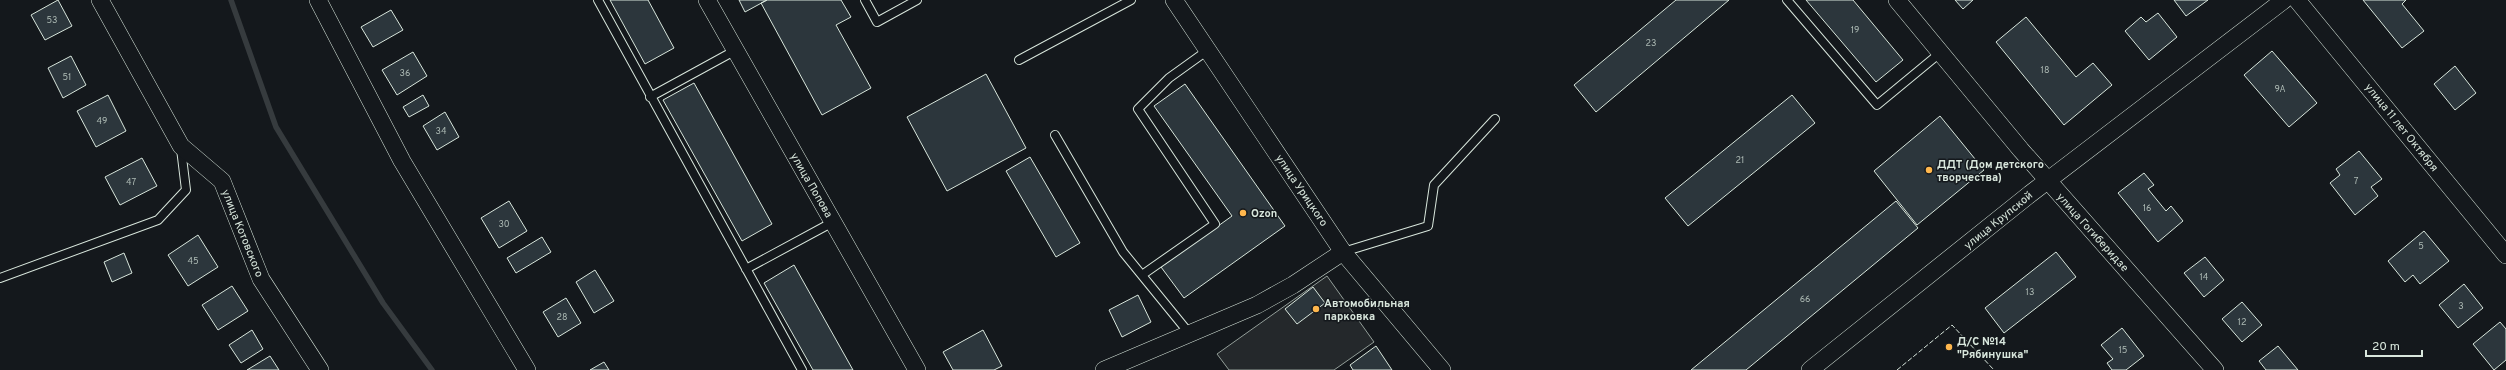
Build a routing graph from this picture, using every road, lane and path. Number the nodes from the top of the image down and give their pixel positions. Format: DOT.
graph roads {
  1 [pos="100,0"];
  2 [pos="318,0"];
  3 [pos="598,0"];
  4 [pos="707,0"];
  5 [pos="865,0"];
  6 [pos="917,0"];
  7 [pos="1132,0"];
  8 [pos="1174,0"];
  9 [pos="1787,0"];
  10 [pos="1897,0"];
  11 [pos="2284,0"];
  12 [pos="2297,0"];
  13 [pos="736,50"];
  14 [pos="1208,50"];
  15 [pos="1940,52"];
  16 [pos="1019,60"];
  17 [pos="650,97"];
  18 [pos="1495,120"];
  19 [pos="1055,135"];
  20 [pos="181,146"];
  21 [pos="2048,181"];
  22 [pos="833,222"];
  23 [pos="1343,252"];
  24 [pos="2506,255"];
  25 [pos="746,269"];
  26 [pos="1142,275"];
  27 [pos="0,278"];
  28 [pos="1189,333"];
  29 [pos="320,370"];
  30 [pos="527,370"];
  31 [pos="802,370"];
  32 [pos="917,370"];
  33 [pos="1104,370"];
  34 [pos="1442,370"];
  35 [pos="1810,370"];
  36 [pos="2215,370"];
  1 -- 20 [label="street, улица Котовского"];
  2 -- 30 [label="street"];
  3 -- 17 [label="lane"];
  4 -- 13 [label="street, улица Попова"];
  5 -- 6 [label="lane"];
  7 -- 16 [label="lane"];
  8 -- 14 [label="street, улица Урицкого"];
  9 -- 15 [label="lane"];
  10 -- 15 [label="street, улица Гогиберидзе"];
  11 -- 21 [label="street, улица Крупской"];
  12 -- 24 [label="street, улица 11 лет Октября"];
  13 -- 17 [label="lane"];
  13 -- 22 [label="street, улица Попова"];
  14 -- 23 [label="street, улица Урицкого"];
  14 -- 26 [label="lane"];
  15 -- 21 [label="street, улица Гогиберидзе"];
  17 -- 25 [label="lane"];
  18 -- 23 [label="lane"];
  19 -- 26 [label="lane"];
  20 -- 27 [label="lane"];
  20 -- 29 [label="street, улица Котовского"];
  21 -- 35 [label="street, улица Крупской"];
  21 -- 36 [label="street, улица Гогиберидзе"];
  22 -- 25 [label="lane"];
  22 -- 32 [label="street, улица Попова"];
  23 -- 28 [label="street"];
  23 -- 34 [label="street, улица Урицкого"];
  25 -- 31 [label="lane"];
  26 -- 28 [label="lane"];
  28 -- 33 [label="street"];
}
